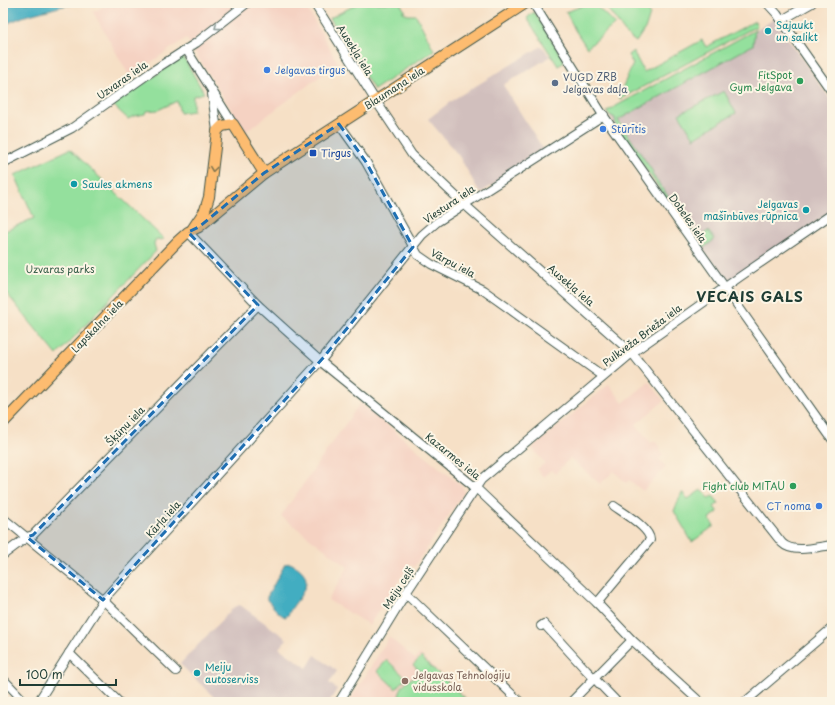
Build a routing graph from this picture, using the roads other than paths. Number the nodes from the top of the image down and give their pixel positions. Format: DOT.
graph roads {
  1 [pos="247,3"];
  2 [pos="314,3"];
  3 [pos="526,3"];
  4 [pos="533,3"];
  5 [pos="767,3"];
  6 [pos="812,3"];
  7 [pos="782,20"];
  8 [pos="186,50"];
  9 [pos="211,88"];
  10 [pos="832,92"];
  11 [pos="375,100"];
  12 [pos="604,116"];
  13 [pos="233,124"];
  14 [pos="338,124"];
  15 [pos="217,131"];
  16 [pos="3,162"];
  17 [pos="264,173"];
  18 [pos="465,205"];
  19 [pos="832,214"];
  20 [pos="190,231"];
  21 [pos="413,247"];
  22 [pos="725,287"];
  23 [pos="258,305"];
  24 [pos="632,354"];
  25 [pos="320,361"];
  26 [pos="604,376"];
  27 [pos="3,423"];
  28 [pos="832,439"];
  29 [pos="476,488"];
  30 [pos="614,506"];
  31 [pos="3,518"];
  32 [pos="26,538"];
  33 [pos="832,545"];
  34 [pos="3,555"];
  35 [pos="406,594"];
  36 [pos="103,600"];
  37 [pos="597,603"];
  38 [pos="541,626"];
  39 [pos="832,628"];
  40 [pos="632,640"];
  41 [pos="69,653"];
  42 [pos="176,671"];
  43 [pos="3,679"];
  44 [pos="594,679"];
  45 [pos="25,702"];
  46 [pos="38,702"];
  47 [pos="119,702"];
  48 [pos="339,702"];
  49 [pos="520,702"];
  50 [pos="571,702"];
  51 [pos="617,702"];
  52 [pos="700,702"];
  53 [pos="745,702"];
  1 -- 8 [label="street, Uzvaras iela, one-way"];
  2 -- 11 [label="street, Ausekļa iela"];
  3 -- 11 [label="main road, Blaumaņa iela"];
  4 -- 12 [label="street, Dobeles iela"];
  5 -- 7 [label="street"];
  6 -- 7 [label="street"];
  7 -- 10 [label="street"];
  8 -- 9 [label="street, Lapskalna iela"];
  8 -- 16 [label="street, Uzvaras iela"];
  9 -- 13 [label="street, Lapskalna iela"];
  9 -- 15 [label="street, Lapskalna iela"];
  11 -- 14 [label="main road, Blaumaņa iela"];
  11 -- 18 [label="street, Ausekļa iela"];
  12 -- 18 [label="street, Viestura iela"];
  12 -- 22 [label="street, Dobeles iela"];
  13 -- 15 [label="main road"];
  13 -- 17 [label="main road, Lapskalna iela"];
  14 -- 17 [label="main road, Blaumaņa iela"];
  14 -- 21 [label="street, Vārpu iela"];
  15 -- 20 [label="main road, Lapskalna iela, one-way"];
  17 -- 20 [label="main road, Lapskalna iela"];
  18 -- 21 [label="street, Viestura iela"];
  18 -- 24 [label="street, Ausekļa iela"];
  19 -- 22 [label="street, Pulkveža Brieža iela"];
  20 -- 23 [label="street, Kazarmes iela"];
  20 -- 27 [label="main road, Lapskalna iela"];
  21 -- 25 [label="street, Viestura iela"];
  21 -- 26 [label="street, Vārpu iela"];
  22 -- 24 [label="street, Pulkveža Brieža iela"];
  22 -- 28 [label="street, Dobeles iela"];
  23 -- 25 [label="street, Kazarmes iela"];
  23 -- 32 [label="street, Šķūņu iela"];
  24 -- 26 [label="street, Pulkveža Brieža iela"];
  24 -- 33 [label="street, Ausekļa iela"];
  25 -- 29 [label="street, Kazarmes iela"];
  25 -- 36 [label="street, Kārļa iela"];
  26 -- 29 [label="street, Pulkveža Brieža iela"];
  29 -- 35 [label="street, Meiju ceļš"];
  29 -- 37 [label="street, Kazarmes iela"];
  30 -- 37 [label="street"];
  31 -- 32 [label="street"];
  32 -- 34 [label="street, Šķūņu iela"];
  32 -- 36 [label="street"];
  35 -- 48 [label="street, Meiju ceļš"];
  35 -- 49 [label="street"];
  36 -- 41 [label="street, Kārļa iela"];
  36 -- 42 [label="street"];
  37 -- 40 [label="street, Kazarmes iela"];
  38 -- 44 [label="street"];
  39 -- 53 [label="street"];
  40 -- 44 [label="street"];
  40 -- 52 [label="street, Kazarmes iela"];
  41 -- 46 [label="street, Kārļa iela"];
  41 -- 47 [label="street"];
  43 -- 45 [label="street"];
  44 -- 50 [label="street"];
  44 -- 51 [label="street"];
}
